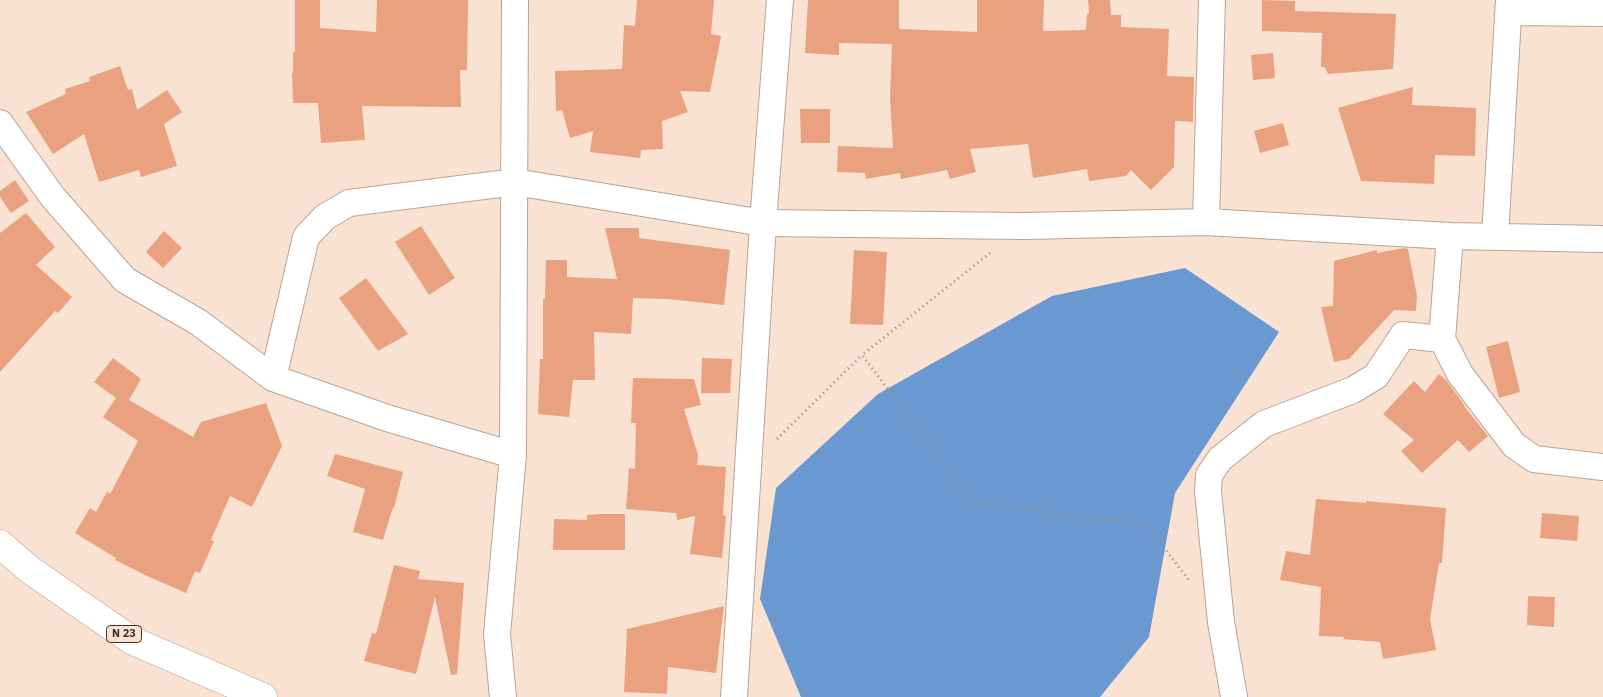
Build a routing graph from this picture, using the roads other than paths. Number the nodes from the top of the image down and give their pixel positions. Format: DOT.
graph roads {
  1 [pos="514,0"];
  2 [pos="780,0"];
  3 [pos="1212,0"];
  4 [pos="1509,6"];
  5 [pos="1603,13"];
  6 [pos="0,123"];
  7 [pos="515,182"];
  8 [pos="1206,222"];
  9 [pos="764,223"];
  10 [pos="1450,236"];
  11 [pos="1495,238"];
  12 [pos="1603,239"];
  13 [pos="1442,339"];
  14 [pos="274,378"];
  15 [pos="514,455"];
  16 [pos="1603,467"];
  17 [pos="0,544"];
  18 [pos="263,697"];
  19 [pos="503,697"];
  20 [pos="734,697"];
  21 [pos="1234,697"];
  1 -- 7 [label="street"];
  2 -- 9 [label="street"];
  3 -- 8 [label="street"];
  4 -- 5 [label="street"];
  4 -- 11 [label="street"];
  6 -- 14 [label="street"];
  7 -- 9 [label="street"];
  7 -- 14 [label="street"];
  7 -- 15 [label="street"];
  8 -- 9 [label="street"];
  8 -- 10 [label="street"];
  9 -- 20 [label="street"];
  10 -- 11 [label="street"];
  10 -- 13 [label="street"];
  11 -- 12 [label="street"];
  13 -- 16 [label="street"];
  13 -- 21 [label="street"];
  14 -- 15 [label="street"];
  15 -- 19 [label="street"];
  17 -- 18 [label="main road, N 23"];
}
